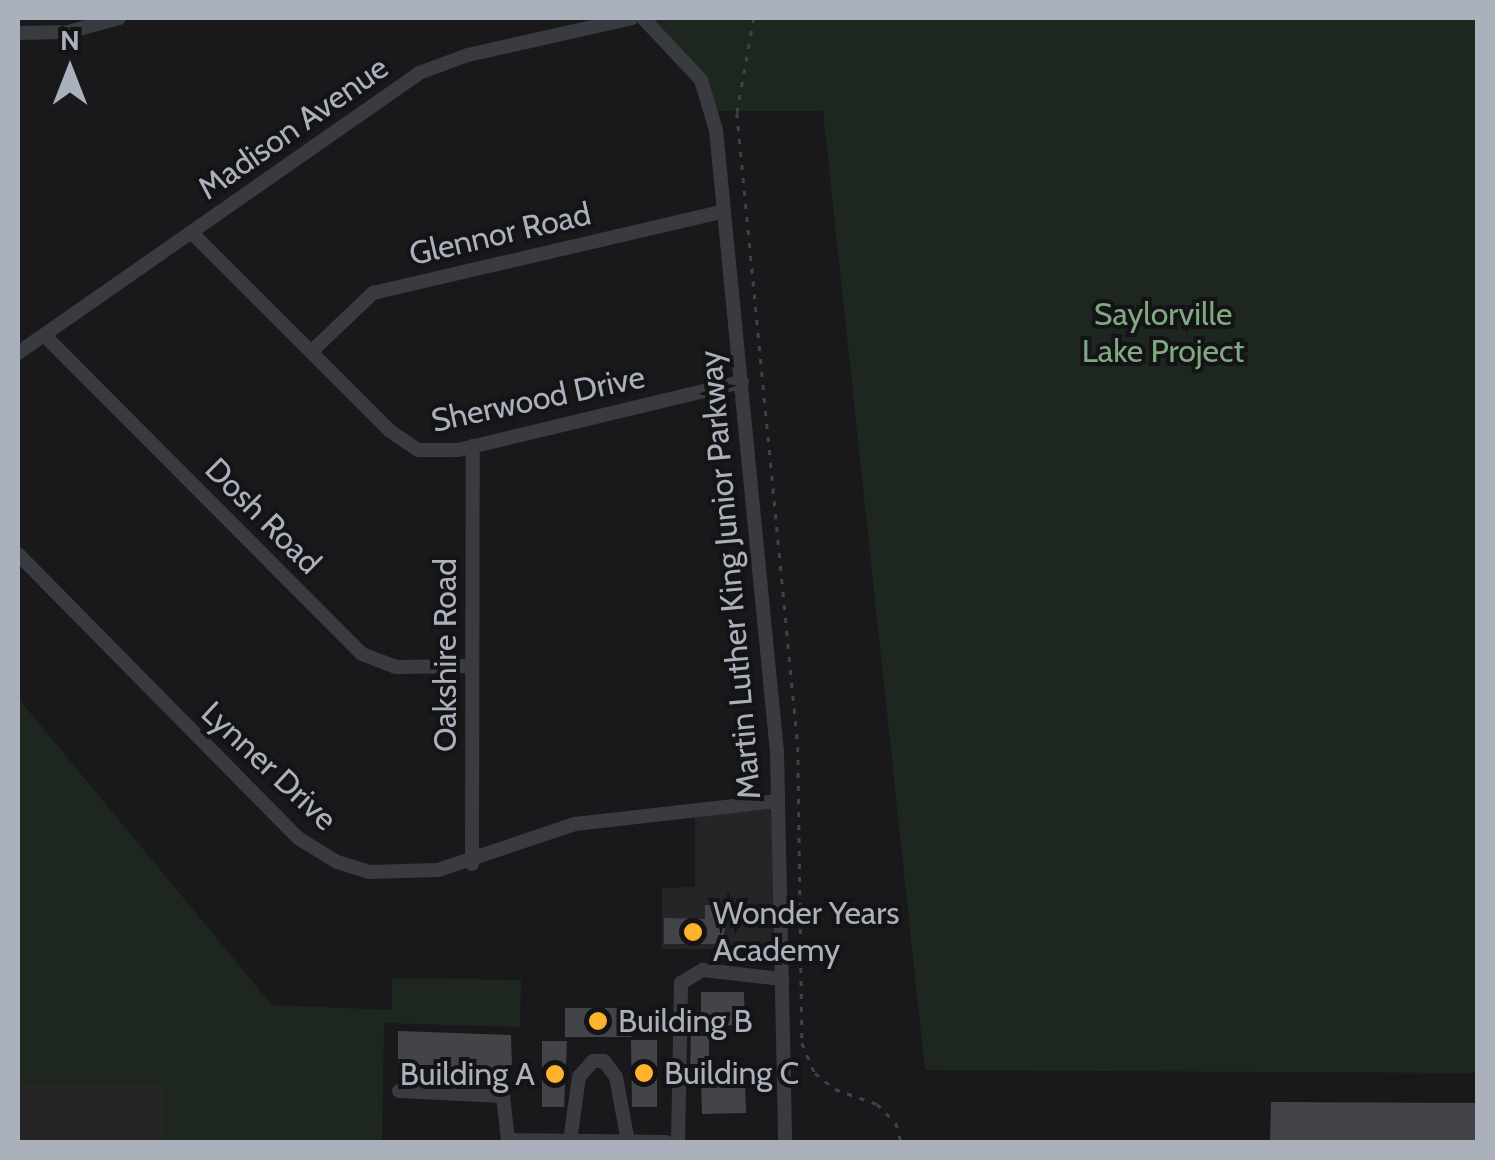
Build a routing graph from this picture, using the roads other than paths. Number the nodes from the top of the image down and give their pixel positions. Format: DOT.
graph roads {
  1 [pos="119,18"];
  2 [pos="632,18"];
  3 [pos="648,20"];
  4 [pos="18,32"];
  5 [pos="724,211"];
  6 [pos="192,233"];
  7 [pos="45,336"];
  8 [pos="310,352"];
  9 [pos="18,353"];
  10 [pos="742,382"];
  11 [pos="472,446"];
  12 [pos="18,554"];
  13 [pos="472,666"];
  14 [pos="778,801"];
  15 [pos="472,864"];
  16 [pos="782,978"];
  17 [pos="398,1091"];
  18 [pos="570,1141"];
  19 [pos="628,1142"];
  20 [pos="666,1142"];
  21 [pos="678,1142"];
  22 [pos="785,1142"];
  1 -- 4 [label="street"];
  2 -- 6 [label="street, Madison Avenue"];
  3 -- 5 [label="street, Martin Luther King Junior Parkway"];
  5 -- 8 [label="street, Glennor Road"];
  5 -- 10 [label="street, Martin Luther King Junior Parkway"];
  6 -- 7 [label="street, Madison Avenue"];
  6 -- 8 [label="street, Sherwood Drive"];
  7 -- 9 [label="street, Madison Avenue"];
  7 -- 13 [label="street, Dosh Road"];
  8 -- 11 [label="street, Sherwood Drive"];
  10 -- 11 [label="street, Sherwood Drive"];
  10 -- 14 [label="street, Martin Luther King Junior Parkway"];
  11 -- 13 [label="street, Oakshire Road"];
  12 -- 15 [label="street, Lynner Drive"];
  13 -- 15 [label="street, Oakshire Road"];
  14 -- 15 [label="street, Lynner Drive"];
  14 -- 16 [label="street, Martin Luther King Junior Parkway"];
  16 -- 21 [label="street"];
  16 -- 22 [label="street, Martin Luther King Junior Parkway"];
  17 -- 18 [label="street"];
  18 -- 19 [label="street"];
  18 -- 19 [label="street"];
  19 -- 20 [label="street"];
}
